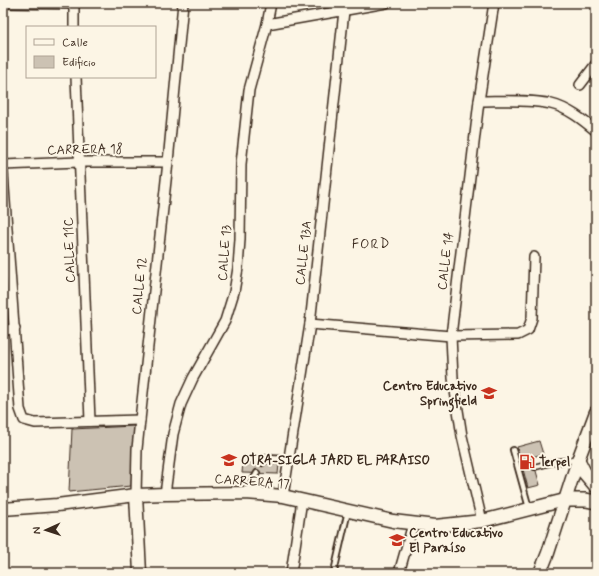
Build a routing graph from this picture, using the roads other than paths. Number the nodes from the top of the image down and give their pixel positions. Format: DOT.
graph roads {
  1 [pos="3,3"];
  2 [pos="183,3"];
  3 [pos="271,3"];
  4 [pos="386,3"];
  5 [pos="494,3"];
  6 [pos="74,4"];
  7 [pos="344,10"];
  8 [pos="267,24"];
  9 [pos="74,26"];
  10 [pos="596,64"];
  11 [pos="76,78"];
  12 [pos="580,86"];
  13 [pos="479,101"];
  14 [pos="596,131"];
  15 [pos="79,162"];
  16 [pos="168,162"];
  17 [pos="3,165"];
  18 [pos="3,173"];
  19 [pos="534,257"];
  20 [pos="310,324"];
  21 [pos="15,328"];
  22 [pos="3,331"];
  23 [pos="451,336"];
  24 [pos="596,412"];
  25 [pos="140,420"];
  26 [pos="90,421"];
  27 [pos="513,450"];
  28 [pos="289,460"];
  29 [pos="578,460"];
  30 [pos="262,463"];
  31 [pos="535,467"];
  32 [pos="256,474"];
  33 [pos="596,486"];
  34 [pos="246,493"];
  35 [pos="165,494"];
  36 [pos="136,496"];
  37 [pos="283,496"];
  38 [pos="302,500"];
  39 [pos="565,500"];
  40 [pos="596,502"];
  41 [pos="542,506"];
  42 [pos="3,509"];
  43 [pos="529,510"];
  44 [pos="348,511"];
  45 [pos="560,517"];
  46 [pos="482,521"];
  47 [pos="413,524"];
  48 [pos="334,572"];
  49 [pos="140,573"];
  50 [pos="291,573"];
  51 [pos="399,573"];
  52 [pos="540,573"];
  1 -- 6 [label="street"];
  2 -- 16 [label="street, CALLE 12"];
  3 -- 8 [label="street, CALLE 13"];
  4 -- 7 [label="street"];
  5 -- 13 [label="street, CALLE 14"];
  6 -- 9 [label="street"];
  7 -- 8 [label="street"];
  7 -- 20 [label="street, CALLE 13A"];
  8 -- 35 [label="street, CALLE 13"];
  10 -- 12 [label="street"];
  11 -- 15 [label="street, CALLE 11C"];
  13 -- 14 [label="street"];
  13 -- 23 [label="street, CALLE 14"];
  15 -- 16 [label="street, CARRERA 18"];
  15 -- 17 [label="street, CARRERA 18"];
  15 -- 26 [label="street, CALLE 11C"];
  16 -- 25 [label="street, CALLE 12"];
  18 -- 21 [label="street"];
  19 -- 23 [label="street"];
  20 -- 23 [label="street"];
  20 -- 28 [label="street, CALLE 13A"];
  21 -- 22 [label="street"];
  21 -- 26 [label="street"];
  23 -- 46 [label="street, CALLE 14"];
  24 -- 29 [label="street"];
  25 -- 26 [label="street"];
  25 -- 36 [label="street, CALLE 12"];
  27 -- 43 [label="lane"];
  28 -- 30 [label="lane"];
  28 -- 37 [label="street, CALLE 13A"];
  29 -- 31 [label="lane"];
  29 -- 33 [label="main road"];
  29 -- 39 [label="street"];
  32 -- 34 [label="lane"];
  34 -- 35 [label="street, CARRERA 17"];
  34 -- 37 [label="street, CARRERA 17"];
  35 -- 36 [label="street, CARRERA 17"];
  36 -- 42 [label="street, CARRERA 17"];
  36 -- 49 [label="street, CALLE 12"];
  37 -- 38 [label="street, CARRERA 17"];
  38 -- 44 [label="street, CARRERA 17"];
  38 -- 50 [label="street"];
  39 -- 40 [label="main road"];
  39 -- 41 [label="street, CARRERA 17"];
  39 -- 45 [label="street"];
  41 -- 43 [label="street, CARRERA 17"];
  41 -- 45 [label="street"];
  43 -- 46 [label="street, CARRERA 17"];
  44 -- 47 [label="street, CARRERA 17"];
  44 -- 48 [label="lane"];
  45 -- 52 [label="street"];
  46 -- 47 [label="street, CARRERA 17"];
  47 -- 51 [label="street"];
}
